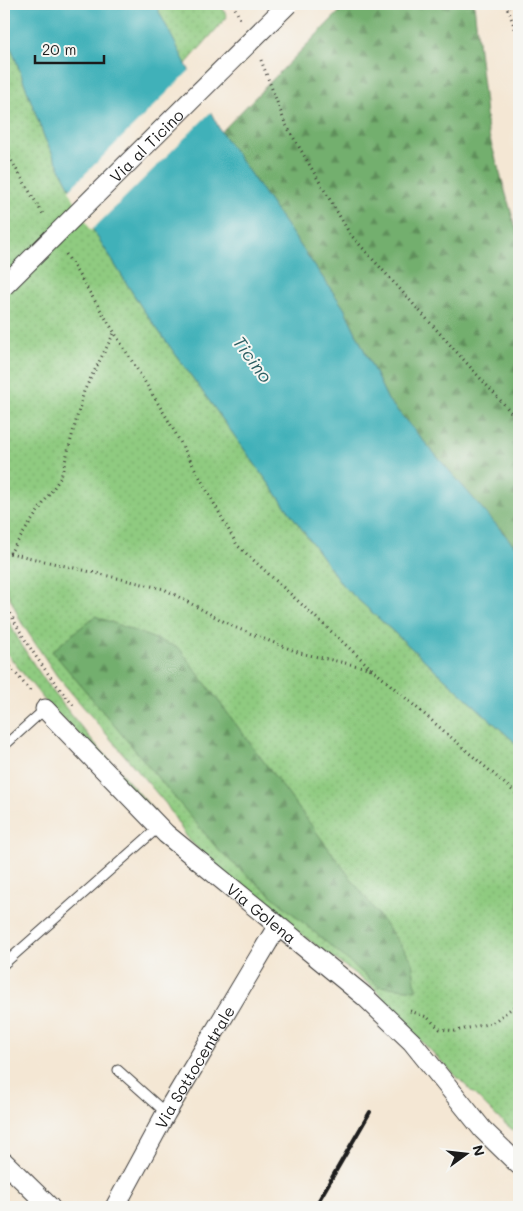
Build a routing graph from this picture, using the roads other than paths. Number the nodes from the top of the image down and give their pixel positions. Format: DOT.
graph roads {
  1 [pos="288,4"];
  2 [pos="4,286"];
  3 [pos="45,709"];
  4 [pos="4,746"];
  5 [pos="159,827"];
  6 [pos="277,926"];
  7 [pos="4,964"];
  8 [pos="118,1070"];
  9 [pos="166,1113"];
  10 [pos="4,1162"];
  11 [pos="519,1165"];
  12 [pos="50,1207"];
  13 [pos="114,1207"];
  1 -- 2 [label="street, Via al Ticino, bridge"];
  3 -- 4 [label="lane"];
  3 -- 5 [label="street, Via Golena"];
  5 -- 6 [label="street, Via Golena"];
  5 -- 7 [label="lane"];
  6 -- 9 [label="street, Via Sottocentrale"];
  6 -- 11 [label="street, Via Golena"];
  8 -- 9 [label="lane"];
  9 -- 13 [label="street, Via Sottocentrale"];
  10 -- 12 [label="street"];
}
